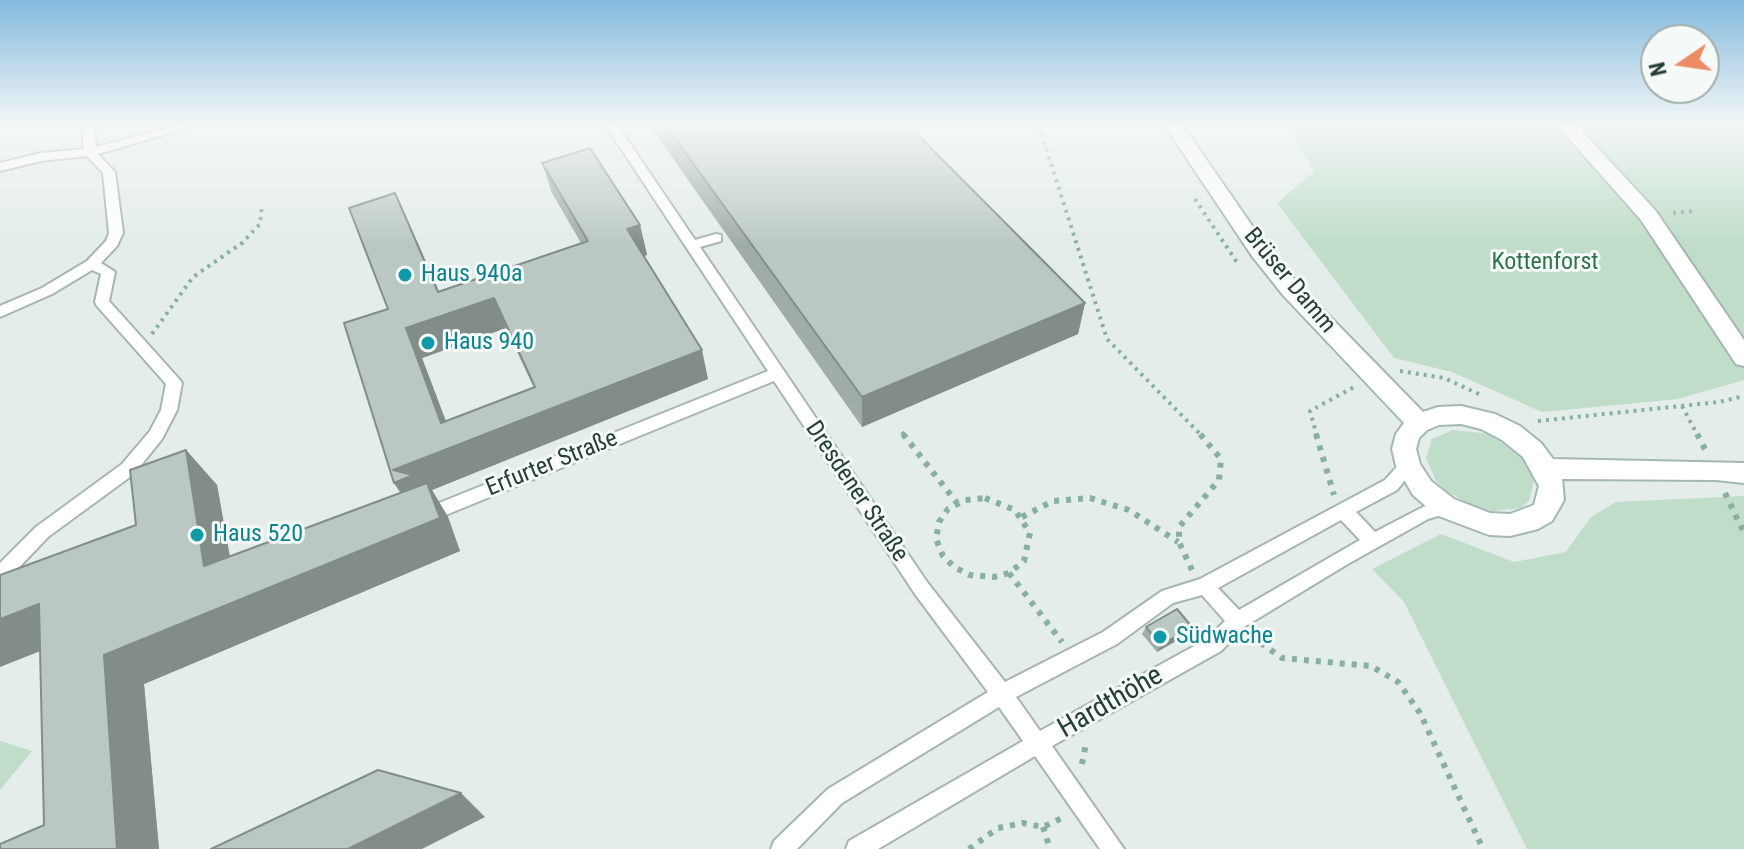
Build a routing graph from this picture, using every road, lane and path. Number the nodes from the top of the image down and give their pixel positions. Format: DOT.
graph roads {
  1 [pos="103,166"];
  2 [pos="638,166"];
  3 [pos="1052,166"];
  4 [pos="1201,166"];
  5 [pos="1603,166"];
  6 [pos="1191,187"];
  7 [pos="262,206"];
  8 [pos="716,238"];
  9 [pos="690,246"];
  10 [pos="92,264"];
  11 [pos="1242,268"];
  12 [pos="0,312"];
  13 [pos="137,342"];
  14 [pos="1744,358"];
  15 [pos="776,374"];
  16 [pos="1346,378"];
  17 [pos="1366,382"];
  18 [pos="1744,396"];
  19 [pos="1486,397"];
  20 [pos="1682,406"];
  21 [pos="1528,416"];
  22 [pos="1419,423"];
  23 [pos="902,432"];
  24 [pos="1408,466"];
  25 [pos="1546,469"];
  26 [pos="1716,470"];
  27 [pos="1744,473"];
  28 [pos="957,503"];
  29 [pos="1445,507"];
  30 [pos="1343,511"];
  31 [pos="1022,517"];
  32 [pos="410,522"];
  33 [pos="1744,533"];
  34 [pos="1373,541"];
  35 [pos="1179,542"];
  36 [pos="0,575"];
  37 [pos="1205,586"];
  38 [pos="1237,621"];
  39 [pos="1002,694"];
  40 [pos="1038,744"];
  41 [pos="1043,827"];
  42 [pos="782,849"];
  43 [pos="857,849"];
  44 [pos="1050,849"];
  45 [pos="1113,849"];
  46 [pos="1483,849"];
  1 -- 10 [label="lane"];
  2 -- 9 [label="lane, Dresdener Straße"];
  3 -- 35 [label="path"];
  4 -- 17 [label="street, Brüser Damm"];
  5 -- 14 [label="street"];
  6 -- 11 [label="path"];
  7 -- 13 [label="path"];
  8 -- 9 [label="lane"];
  9 -- 15 [label="lane, Dresdener Straße"];
  10 -- 12 [label="lane"];
  10 -- 13 [label="lane"];
  13 -- 36 [label="lane"];
  15 -- 32 [label="lane, Erfurter Straße"];
  15 -- 39 [label="lane, Dresdener Straße"];
  16 -- 17 [label="path"];
  17 -- 19 [label="path"];
  17 -- 22 [label="street, Brüser Damm"];
  17 -- 30 [label="path"];
  18 -- 20 [label="path"];
  20 -- 21 [label="path"];
  20 -- 26 [label="path"];
  22 -- 24 [label="street"];
  22 -- 25 [label="street"];
  23 -- 28 [label="path"];
  24 -- 29 [label="street"];
  24 -- 30 [label="lane"];
  25 -- 26 [label="street"];
  25 -- 29 [label="street"];
  26 -- 27 [label="street"];
  26 -- 33 [label="path"];
  28 -- 31 [label="path"];
  28 -- 31 [label="path"];
  29 -- 34 [label="lane, Hardthöhe"];
  30 -- 34 [label="lane"];
  30 -- 37 [label="lane"];
  31 -- 35 [label="path"];
  34 -- 38 [label="lane, Hardthöhe"];
  35 -- 37 [label="path"];
  37 -- 38 [label="lane"];
  37 -- 39 [label="lane"];
  38 -- 40 [label="lane, Hardthöhe"];
  38 -- 46 [label="path"];
  39 -- 40 [label="lane, Dresdener Straße"];
  39 -- 42 [label="lane"];
  40 -- 43 [label="lane, Hardthöhe"];
  40 -- 45 [label="lane, Dresdener Straße"];
  41 -- 44 [label="path"];
}
